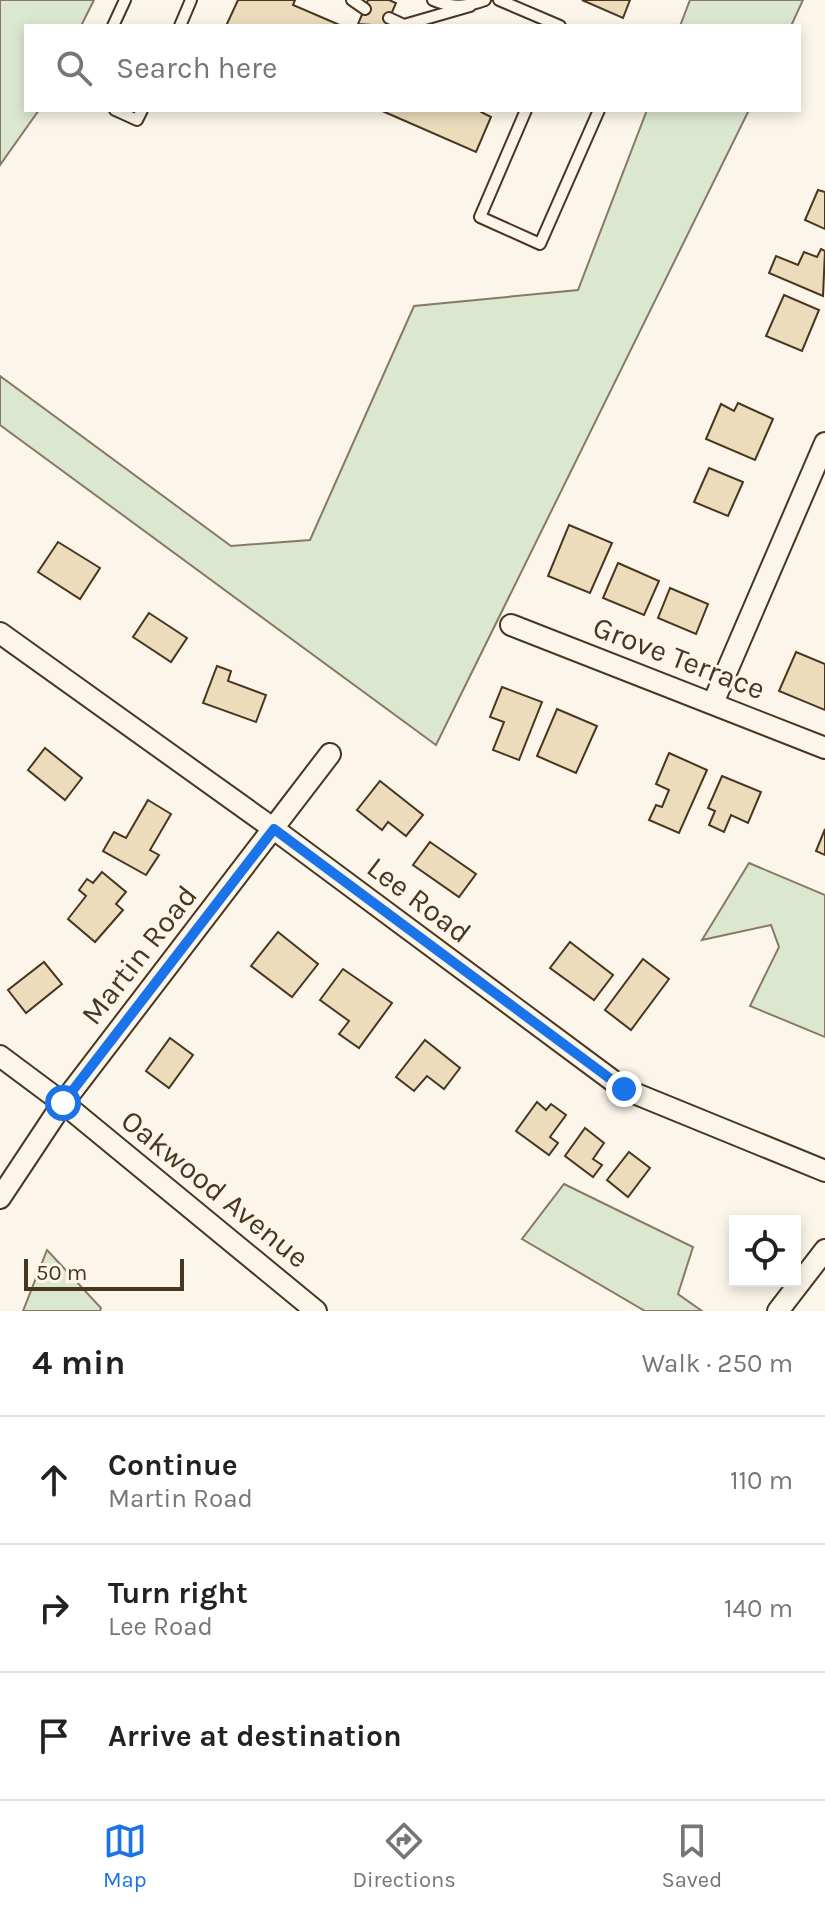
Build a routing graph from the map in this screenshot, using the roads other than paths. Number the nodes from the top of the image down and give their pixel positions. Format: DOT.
graph roads {
  1 [pos="125,0"];
  2 [pos="191,0"];
  3 [pos="352,0"];
  4 [pos="433,0"];
  5 [pos="485,0"];
  6 [pos="499,0"];
  7 [pos="470,6"];
  8 [pos="365,9"];
  9 [pos="389,18"];
  10 [pos="114,24"];
  11 [pos="181,24"];
  12 [pos="402,24"];
  13 [pos="407,24"];
  14 [pos="555,24"];
  15 [pos="119,112"];
  16 [pos="141,112"];
  17 [pos="525,112"];
  18 [pos="598,112"];
  19 [pos="825,443"];
  20 [pos="511,625"];
  21 [pos="0,633"];
  22 [pos="713,703"];
  23 [pos="825,748"];
  24 [pos="330,754"];
  25 [pos="274,829"];
  26 [pos="0,1056"];
  27 [pos="63,1103"];
  28 [pos="825,1171"];
  29 [pos="0,1198"];
  30 [pos="825,1250"];
  31 [pos="316,1311"];
  32 [pos="778,1311"];
  1 -- 10 [label="lane"];
  2 -- 11 [label="lane"];
  3 -- 8 [label="lane"];
  4 -- 7 [label="lane"];
  5 -- 7 [label="lane"];
  6 -- 14 [label="lane"];
  7 -- 13 [label="lane"];
  9 -- 12 [label="lane"];
  15 -- 16 [label="lane"];
  17 -- 18 [label="lane"];
  19 -- 22 [label="street"];
  20 -- 22 [label="street, Grove Terrace"];
  21 -- 25 [label="street, Lee Road"];
  22 -- 23 [label="street, Grove Terrace"];
  24 -- 25 [label="street, Martin Road"];
  25 -- 27 [label="street, Martin Road"];
  25 -- 28 [label="street, Lee Road"];
  26 -- 27 [label="street, Oakwood Avenue"];
  27 -- 29 [label="street, Martin Road"];
  27 -- 31 [label="street, Oakwood Avenue"];
  30 -- 32 [label="street"];
}
